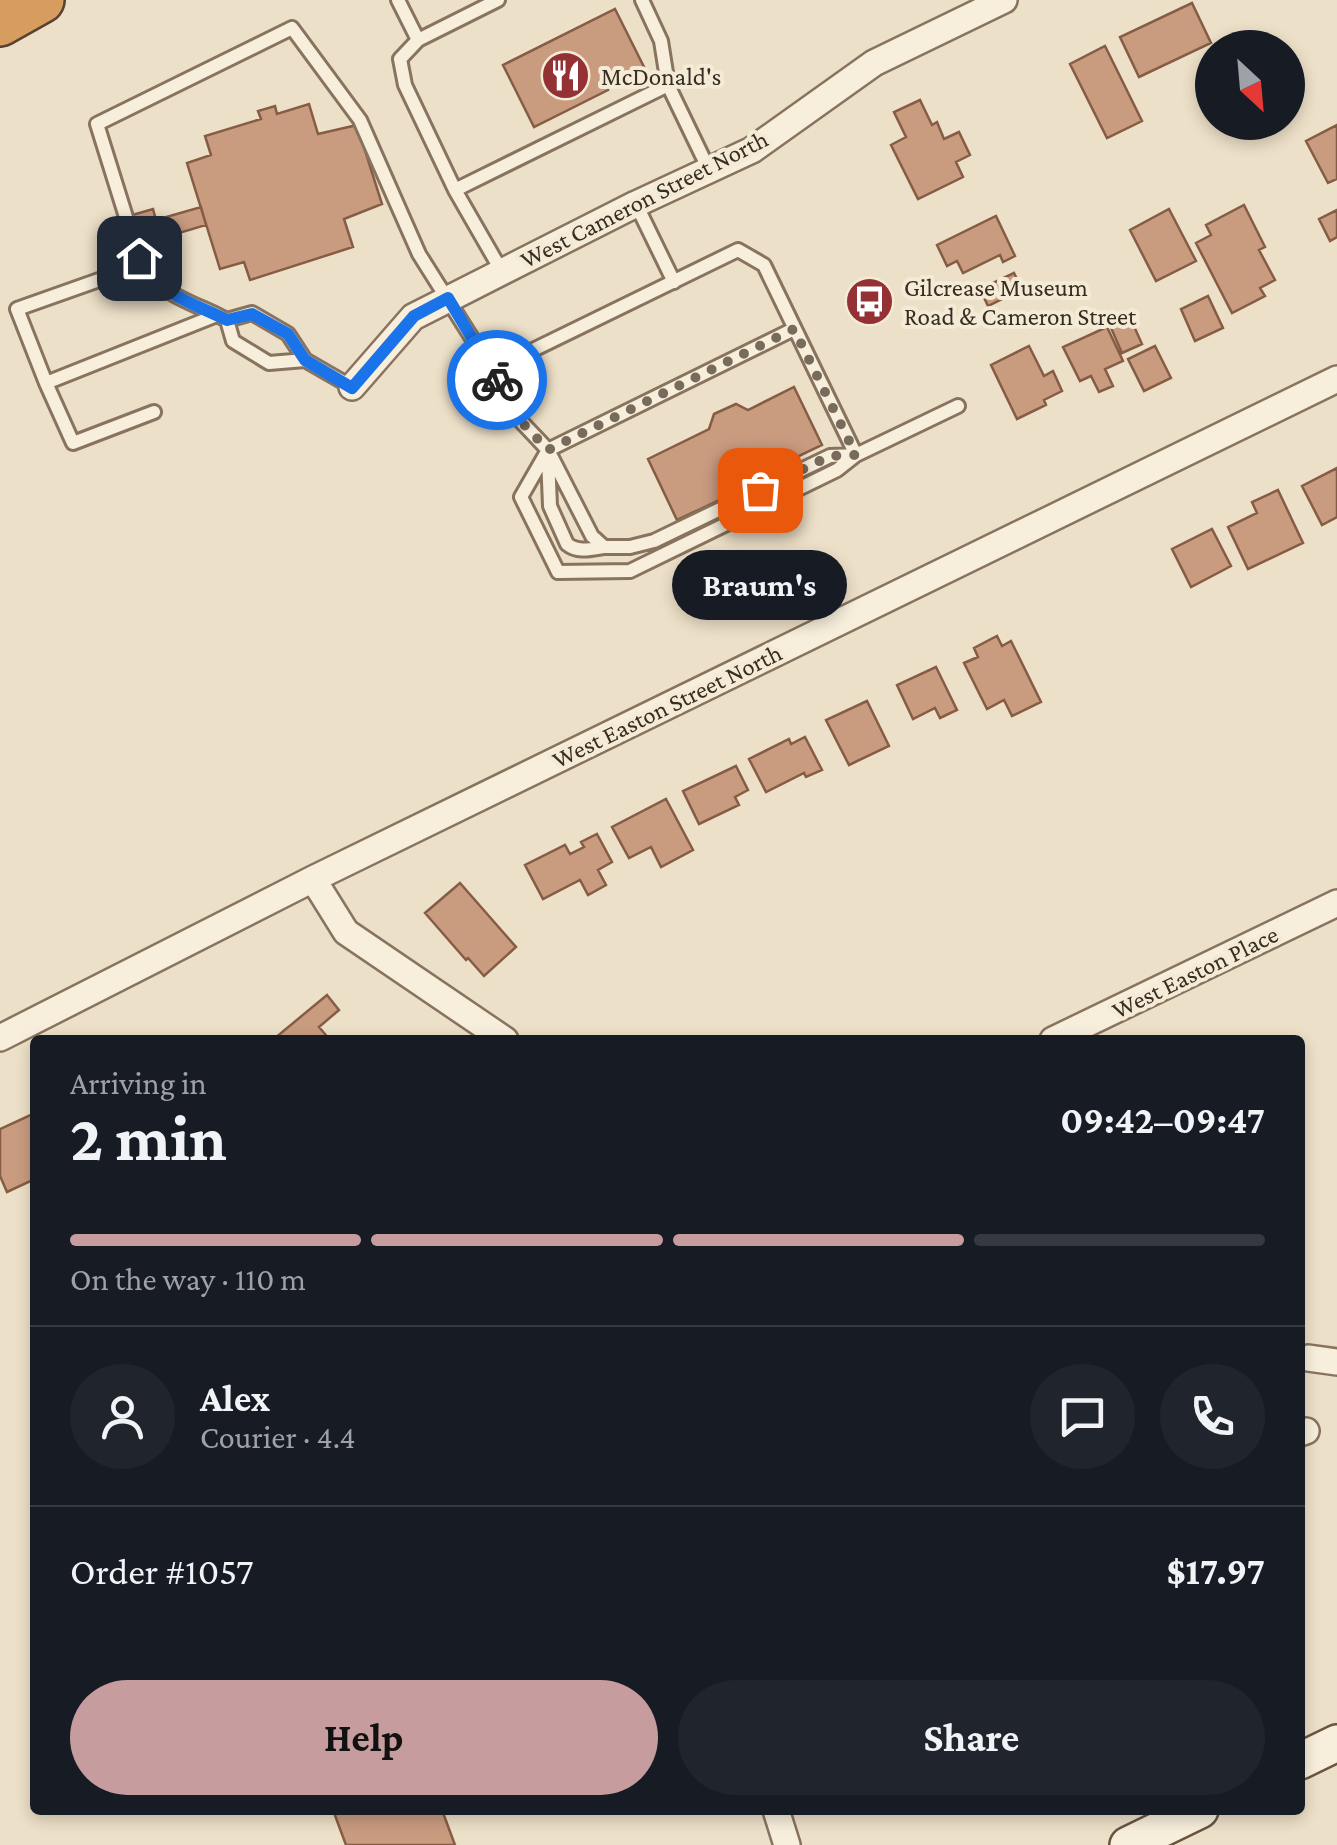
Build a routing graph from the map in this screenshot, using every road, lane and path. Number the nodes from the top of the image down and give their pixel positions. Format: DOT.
graph roads {
  1 [pos="41,0"];
  2 [pos="398,0"];
  3 [pos="498,0"];
  4 [pos="642,0"];
  5 [pos="1004,0"];
  6 [pos="0,23"];
  7 [pos="418,40"];
  8 [pos="668,85"];
  9 [pos="709,170"];
  10 [pos="455,190"];
  11 [pos="636,204"];
  12 [pos="126,216"];
  13 [pos="139,258"];
  14 [pos="501,270"];
  15 [pos="100,280"];
  16 [pos="674,282"];
  17 [pos="448,298"];
  18 [pos="222,318"];
  19 [pos="794,329"];
  20 [pos="305,360"];
  21 [pos="492,370"];
  22 [pos="1337,379"];
  23 [pos="46,383"];
  24 [pos="352,388"];
  25 [pos="958,406"];
  26 [pos="154,412"];
  27 [pos="548,450"];
  28 [pos="856,455"];
  29 [pos="604,547"];
  30 [pos="313,879"];
  31 [pos="1337,903"];
  32 [pos="498,1035"];
  33 [pos="1063,1035"];
  34 [pos="0,1038"];
  35 [pos="1308,1358"];
  36 [pos="1337,1362"];
  37 [pos="1337,1742"];
  38 [pos="1305,1758"];
  39 [pos="778,1815"];
  40 [pos="1190,1815"];
  41 [pos="787,1845"];
  42 [pos="1128,1845"];
  1 -- 6 [label="highway"];
  2 -- 7 [label="lane"];
  3 -- 7 [label="lane"];
  4 -- 8 [label="lane"];
  5 -- 9 [label="street, West Cameron Street North"];
  7 -- 10 [label="lane"];
  8 -- 9 [label="lane"];
  8 -- 10 [label="lane"];
  9 -- 11 [label="street, West Cameron Street North"];
  10 -- 14 [label="lane"];
  11 -- 14 [label="street, West Cameron Street North"];
  11 -- 16 [label="lane"];
  12 -- 17 [label="lane"];
  13 -- 18 [label="lane"];
  14 -- 17 [label="street, West Cameron Street North"];
  15 -- 23 [label="lane"];
  16 -- 19 [label="lane"];
  16 -- 21 [label="lane"];
  17 -- 21 [label="lane"];
  17 -- 24 [label="street, West Cameron Street North"];
  18 -- 20 [label="lane"];
  18 -- 20 [label="lane"];
  18 -- 23 [label="lane"];
  19 -- 27 [label="lane"];
  19 -- 28 [label="lane"];
  20 -- 24 [label="lane"];
  21 -- 27 [label="lane"];
  22 -- 30 [label="street, West Easton Street North"];
  23 -- 26 [label="lane"];
  25 -- 28 [label="lane"];
  27 -- 28 [label="lane"];
  27 -- 29 [label="lane"];
  27 -- 29 [label="lane"];
  28 -- 29 [label="lane"];
  30 -- 32 [label="street"];
  30 -- 34 [label="street, West Easton Street North"];
  31 -- 33 [label="street, West Easton Place"];
  35 -- 36 [label="street"];
  37 -- 38 [label="main road"];
  39 -- 41 [label="street"];
  40 -- 42 [label="main road"];
}
